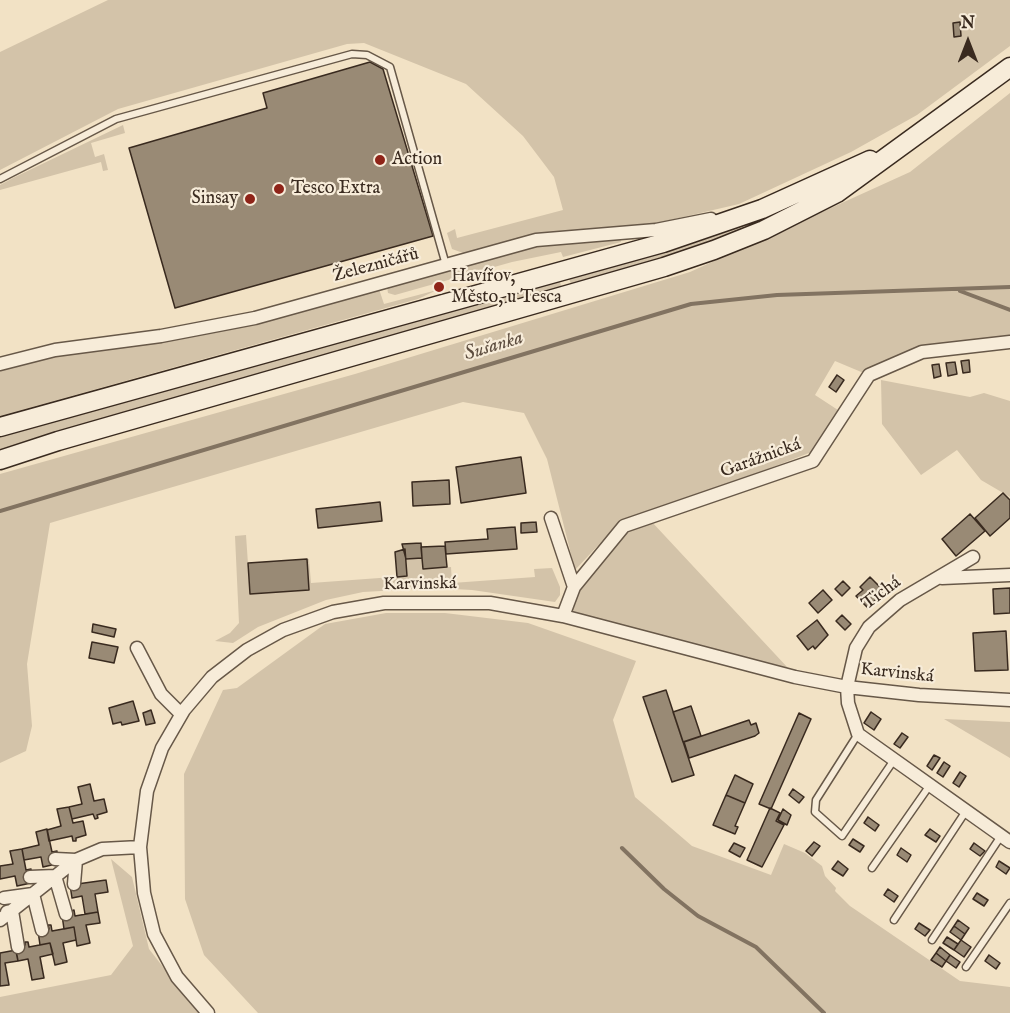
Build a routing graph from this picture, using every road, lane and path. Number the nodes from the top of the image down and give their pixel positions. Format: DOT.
graph roads {
  1 [pos="1010,67"];
  2 [pos="917,137"];
  3 [pos="0,179"];
  4 [pos="762,209"];
  5 [pos="447,265"];
  6 [pos="1010,342"];
  7 [pos="0,364"];
  8 [pos="0,427"];
  9 [pos="0,460"];
  10 [pos="551,518"];
  11 [pos="974,557"];
  12 [pos="1010,575"];
  13 [pos="938,578"];
  14 [pos="574,587"];
  15 [pos="563,616"];
  16 [pos="136,648"];
  17 [pos="847,687"];
  18 [pos="1010,700"];
  19 [pos="181,714"];
  20 [pos="858,735"];
  21 [pos="894,760"];
  22 [pos="930,785"];
  23 [pos="966,811"];
  24 [pos="1005,838"];
  25 [pos="140,847"];
  26 [pos="55,859"];
  27 [pos="76,860"];
  28 [pos="872,867"];
  29 [pos="55,876"];
  30 [pos="30,877"];
  31 [pos="74,884"];
  32 [pos="33,894"];
  33 [pos="4,898"];
  34 [pos="1010,903"];
  35 [pos="6,912"];
  36 [pos="66,914"];
  37 [pos="0,920"];
  38 [pos="894,920"];
  39 [pos="42,930"];
  40 [pos="932,940"];
  41 [pos="18,947"];
  42 [pos="966,967"];
  43 [pos="208,1013"];
  1 -- 2 [label="main road"];
  2 -- 4 [label="main road"];
  2 -- 9 [label="main road"];
  3 -- 5 [label="lane"];
  4 -- 5 [label="street, Železničářů"];
  4 -- 8 [label="main road"];
  5 -- 7 [label="street, Železničářů"];
  6 -- 14 [label="street, Garážnická"];
  10 -- 14 [label="street"];
  11 -- 13 [label="street, Tichá"];
  12 -- 13 [label="street"];
  13 -- 17 [label="street, Tichá"];
  14 -- 15 [label="street, Garážnická"];
  15 -- 17 [label="street, Karvinská"];
  15 -- 19 [label="street, Karvinská"];
  16 -- 19 [label="street"];
  17 -- 18 [label="street, Karvinská"];
  17 -- 20 [label="street"];
  19 -- 25 [label="street, Karvinská"];
  20 -- 21 [label="street"];
  20 -- 21 [label="lane"];
  21 -- 22 [label="street"];
  22 -- 23 [label="street"];
  22 -- 28 [label="lane"];
  23 -- 24 [label="street"];
  23 -- 38 [label="lane"];
  24 -- 40 [label="lane"];
  25 -- 27 [label="street"];
  25 -- 43 [label="street, Karvinská"];
  26 -- 27 [label="street"];
  27 -- 29 [label="street"];
  27 -- 31 [label="street"];
  29 -- 30 [label="street"];
  29 -- 32 [label="street"];
  29 -- 36 [label="street"];
  32 -- 33 [label="street"];
  32 -- 35 [label="street"];
  32 -- 39 [label="street"];
  34 -- 42 [label="lane"];
  35 -- 37 [label="street"];
  35 -- 41 [label="street"];
}
